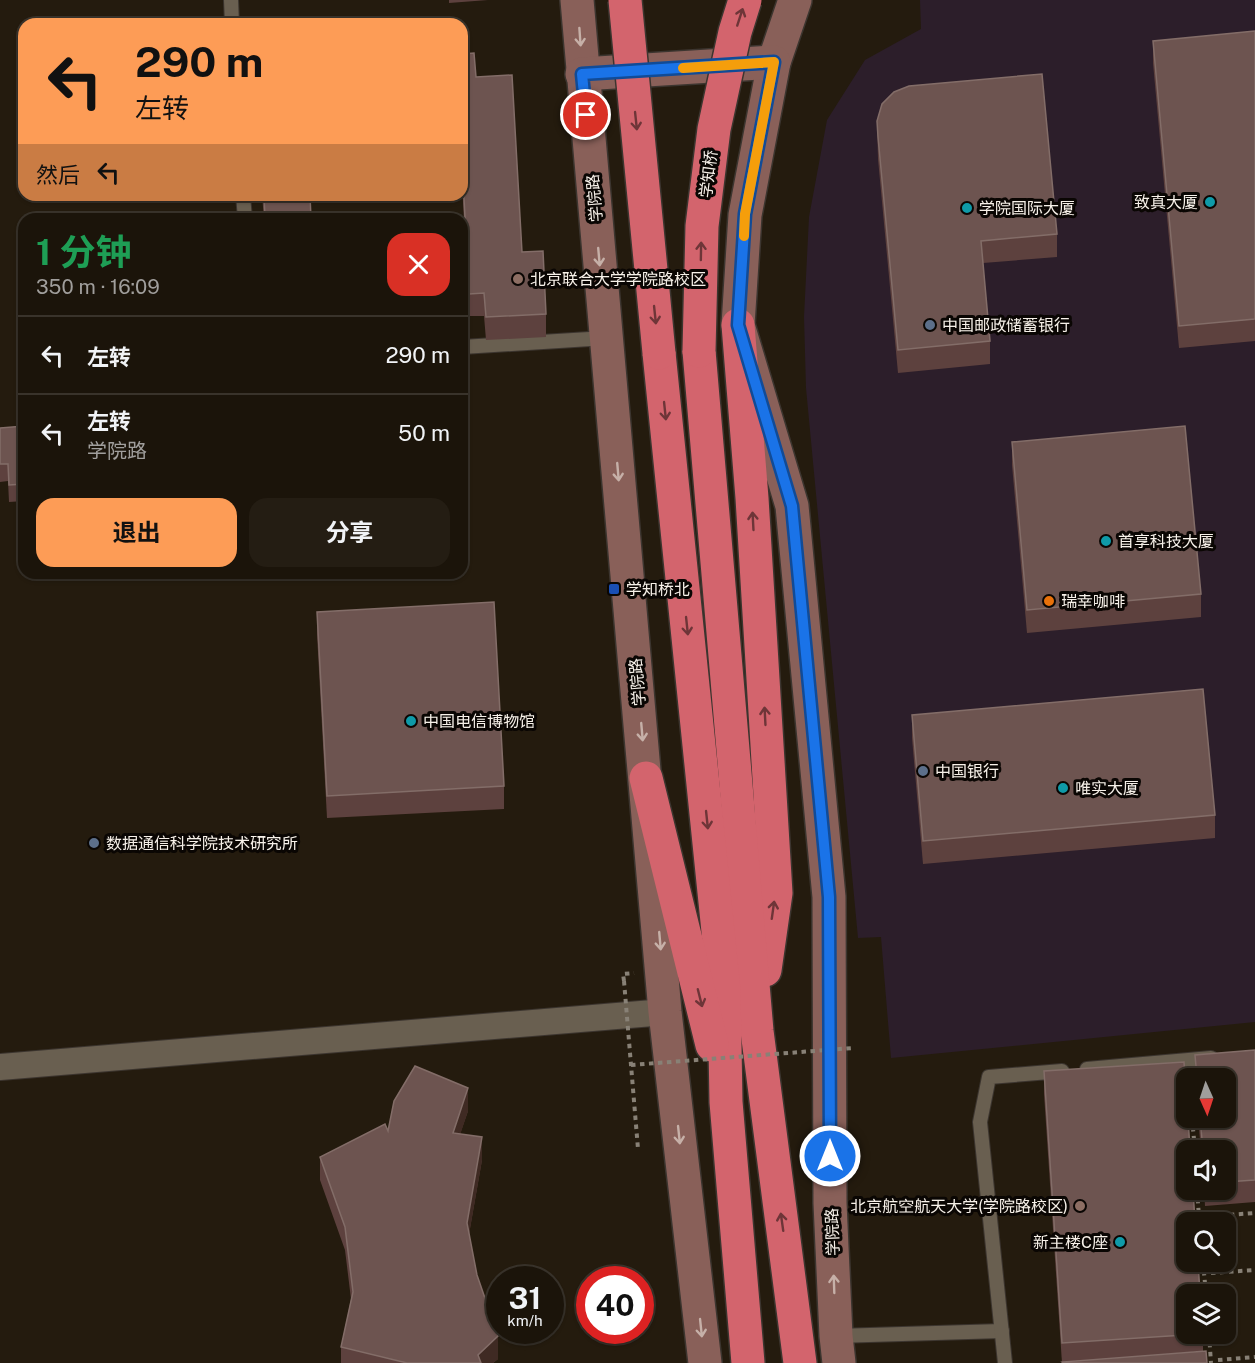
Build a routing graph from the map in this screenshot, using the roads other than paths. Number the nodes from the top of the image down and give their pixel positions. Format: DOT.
graph roads {
  1 [pos="231,0"];
  2 [pos="577,0"];
  3 [pos="625,0"];
  4 [pos="745,0"];
  5 [pos="795,0"];
  6 [pos="232,18"];
  7 [pos="774,62"];
  8 [pos="582,74"];
  9 [pos="738,325"];
  10 [pos="606,338"];
  11 [pos="468,347"];
  12 [pos="646,778"];
  13 [pos="665,1012"];
  14 [pos="757,1031"];
  15 [pos="1222,1058"];
  16 [pos="0,1067"];
  17 [pos="726,1102"];
  18 [pos="1002,1331"];
  19 [pos="838,1350"];
  20 [pos="801,1362"];
  21 [pos="705,1363"];
  22 [pos="748,1363"];
  23 [pos="1005,1363"];
  1 -- 6 [label="lane"];
  2 -- 8 [label="street, 学院路, one-way"];
  3 -- 17 [label="highway, one-way, bridge"];
  14 -- 4 [label="highway, 学知桥, one-way, bridge"];
  5 -- 7 [label="street, 学院路"];
  7 -- 8 [label="street"];
  7 -- 9 [label="street, 学院路"];
  8 -- 10 [label="street, 学院路, one-way"];
  14 -- 9 [label="highway, one-way"];
  19 -- 9 [label="street, 学院路, one-way"];
  10 -- 11 [label="lane"];
  10 -- 12 [label="street, 学院路, one-way"];
  12 -- 13 [label="street, 学院路, one-way"];
  12 -- 17 [label="highway, one-way"];
  13 -- 16 [label="street"];
  13 -- 21 [label="street, 学院路, one-way"];
  20 -- 14 [label="highway, one-way"];
  15 -- 18 [label="lane"];
  17 -- 22 [label="highway"];
  18 -- 19 [label="lane"];
  18 -- 23 [label="lane"];
}
